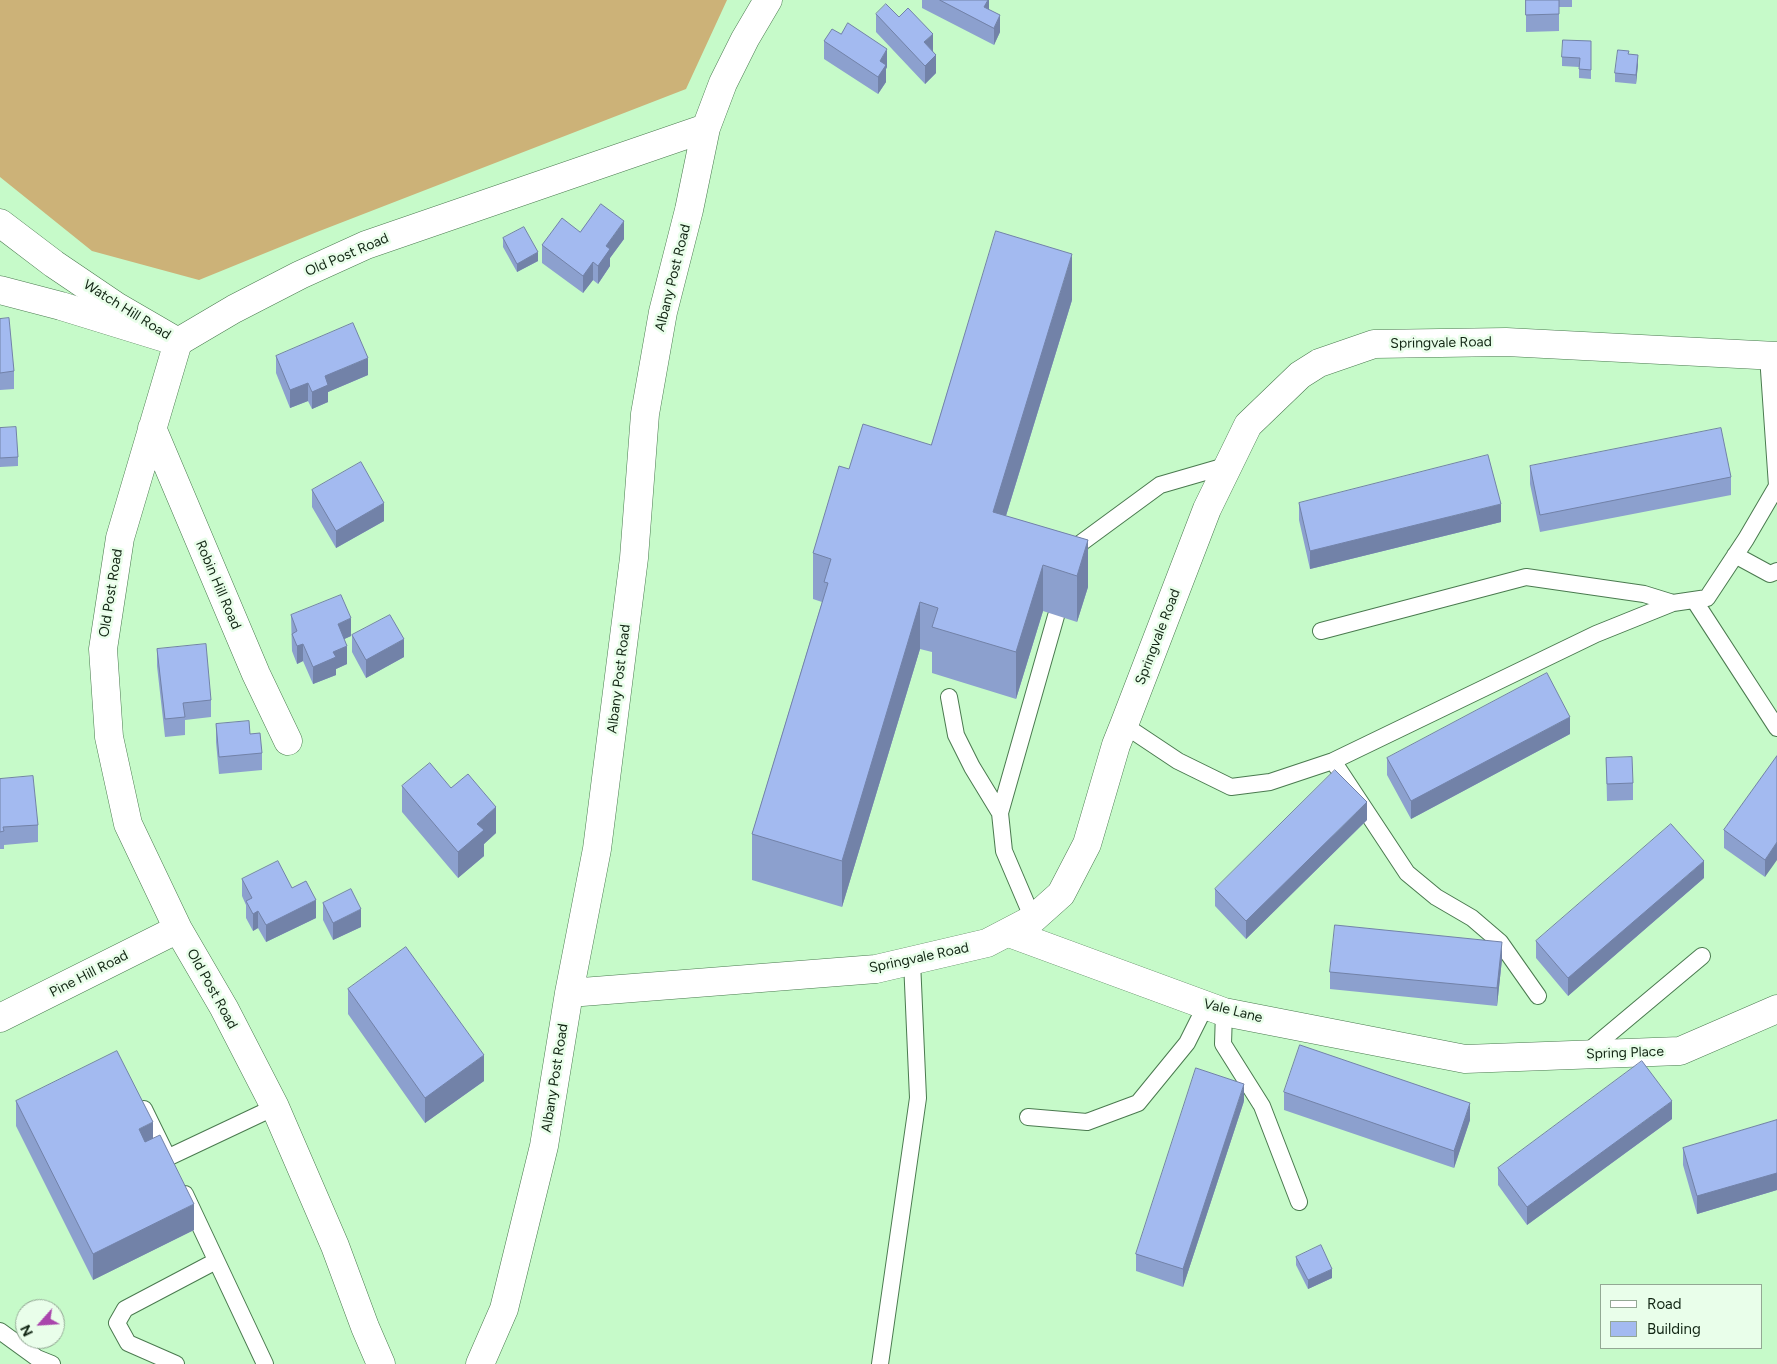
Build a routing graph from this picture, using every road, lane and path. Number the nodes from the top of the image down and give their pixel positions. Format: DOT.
graph roads {
  1 [pos="768,0"];
  2 [pos="706,128"];
  3 [pos="0,223"];
  4 [pos="0,290"];
  5 [pos="178,342"];
  6 [pos="1773,356"];
  7 [pos="152,428"];
  8 [pos="1229,465"];
  9 [pos="1777,485"];
  10 [pos="1735,555"];
  11 [pos="1777,571"];
  12 [pos="1068,574"];
  13 [pos="1694,600"];
  14 [pos="1673,603"];
  15 [pos="1056,616"];
  16 [pos="1321,631"];
  17 [pos="949,697"];
  18 [pos="1124,725"];
  19 [pos="1777,728"];
  20 [pos="288,741"];
  21 [pos="1333,761"];
  22 [pos="1000,813"];
  23 [pos="1033,919"];
  24 [pos="178,929"];
  25 [pos="1009,933"];
  26 [pos="1702,956"];
  27 [pos="912,960"];
  28 [pos="569,993"];
  29 [pos="1538,996"];
  30 [pos="1215,1009"];
  31 [pos="1777,1009"];
  32 [pos="0,1018"];
  33 [pos="1585,1054"];
  34 [pos="1466,1059"];
  35 [pos="136,1093"];
  36 [pos="275,1107"];
  37 [pos="1028,1117"];
  38 [pos="168,1158"];
  39 [pos="1299,1202"];
  40 [pos="216,1261"];
  41 [pos="0,1331"];
  42 [pos="52,1364"];
  43 [pos="176,1364"];
  44 [pos="265,1364"];
  45 [pos="381,1364"];
  46 [pos="480,1364"];
  47 [pos="880,1364"];
  1 -- 2 [label="street, Albany Post Road"];
  2 -- 5 [label="street, Old Post Road"];
  2 -- 28 [label="street, Albany Post Road"];
  3 -- 5 [label="street, Watch Hill Road"];
  4 -- 5 [label="street, Watch Hill Road"];
  5 -- 7 [label="street, Old Post Road"];
  6 -- 8 [label="street, Springvale Road"];
  6 -- 9 [label="lane"];
  7 -- 20 [label="street, Robin Hill Road"];
  7 -- 24 [label="street, Old Post Road"];
  8 -- 12 [label="lane"];
  8 -- 18 [label="street, Springvale Road"];
  9 -- 10 [label="lane"];
  10 -- 11 [label="lane"];
  10 -- 13 [label="lane"];
  13 -- 14 [label="lane"];
  13 -- 19 [label="lane"];
  14 -- 16 [label="lane"];
  14 -- 21 [label="lane"];
  15 -- 22 [label="lane"];
  17 -- 22 [label="lane"];
  18 -- 21 [label="lane"];
  18 -- 23 [label="street, Springvale Road"];
  21 -- 29 [label="lane"];
  22 -- 23 [label="lane"];
  23 -- 25 [label="street, Springvale Road"];
  24 -- 32 [label="street, Pine Hill Road"];
  24 -- 36 [label="street, Old Post Road"];
  25 -- 27 [label="street, Springvale Road"];
  25 -- 30 [label="street, Vale Lane"];
  26 -- 33 [label="lane"];
  27 -- 28 [label="street, Springvale Road"];
  27 -- 47 [label="lane"];
  28 -- 46 [label="street, Albany Post Road"];
  30 -- 34 [label="street, Vale Lane"];
  30 -- 37 [label="lane"];
  30 -- 39 [label="lane"];
  31 -- 33 [label="street, Spring Place"];
  33 -- 34 [label="street, Spring Place"];
  35 -- 38 [label="lane"];
  36 -- 38 [label="lane"];
  36 -- 45 [label="street, Old Post Road"];
  38 -- 40 [label="lane"];
  40 -- 43 [label="lane"];
  40 -- 44 [label="lane"];
  41 -- 42 [label="lane"];
}
